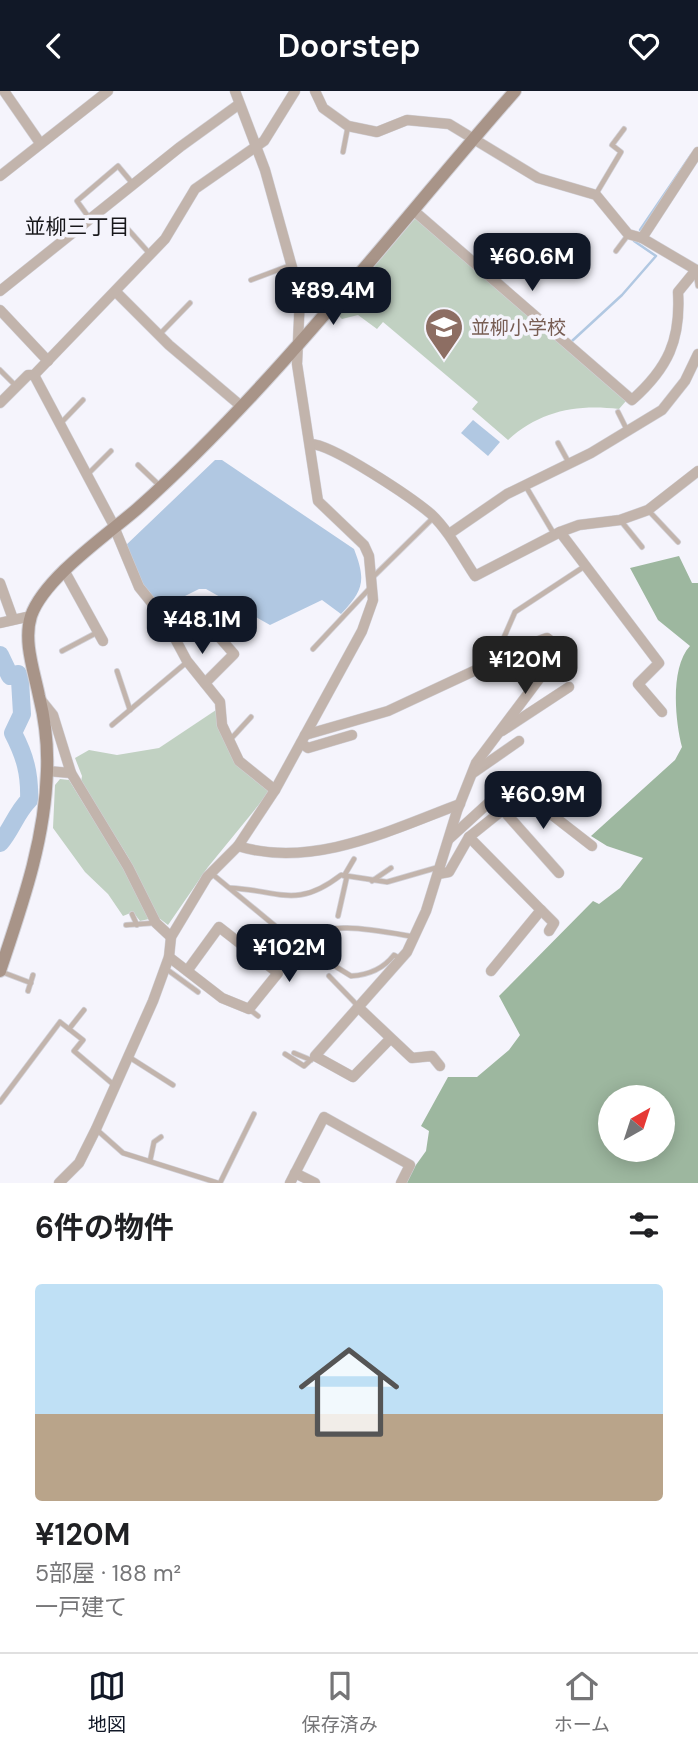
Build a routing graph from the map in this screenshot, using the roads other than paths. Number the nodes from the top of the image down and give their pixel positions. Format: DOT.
graph roads {
  1 [pos="4,91"];
  2 [pos="108,91"];
  3 [pos="235,91"];
  4 [pos="295,91"];
  5 [pos="315,91"];
  6 [pos="515,91"];
  7 [pos="238,105"];
  8 [pos="348,126"];
  9 [pos="624,129"];
  10 [pos="473,139"];
  11 [pos="40,143"];
  12 [pos="254,147"];
  13 [pos="343,152"];
  14 [pos="698,152"];
  15 [pos="610,155"];
  16 [pos="617,160"];
  17 [pos="0,176"];
  18 [pos="134,185"];
  19 [pos="596,195"];
  20 [pos="413,210"];
  21 [pos="90,219"];
  22 [pos="125,226"];
  23 [pos="628,234"];
  24 [pos="642,238"];
  25 [pos="616,251"];
  26 [pos="151,255"];
  27 [pos="291,265"];
  28 [pos="697,270"];
  29 [pos="251,281"];
  30 [pos="698,286"];
  31 [pos="0,291"];
  32 [pos="116,292"];
  33 [pos="190,303"];
  34 [pos="0,310"];
  35 [pos="159,335"];
  36 [pos="300,339"];
  37 [pos="698,354"];
  38 [pos="48,361"];
  39 [pos="0,370"];
  40 [pos="34,375"];
  41 [pos="17,387"];
  42 [pos="83,400"];
  43 [pos="0,403"];
  44 [pos="241,406"];
  45 [pos="618,412"];
  46 [pos="60,424"];
  47 [pos="627,432"];
  48 [pos="558,443"];
  49 [pos="310,444"];
  50 [pos="111,451"];
  51 [pos="570,464"];
  52 [pos="138,465"];
  53 [pos="698,471"];
  54 [pos="88,474"];
  55 [pos="525,485"];
  56 [pos="161,487"];
  57 [pos="648,510"];
  58 [pos="433,517"];
  59 [pos="620,520"];
  60 [pos="115,528"];
  61 [pos="557,533"];
  62 [pos="449,534"];
  63 [pos="678,543"];
  64 [pos="642,547"];
  65 [pos="586,565"];
  66 [pos="65,572"];
  67 [pos="372,582"];
  68 [pos="0,583"];
  69 [pos="199,614"];
  70 [pos="31,616"];
  71 [pos="7,621"];
  72 [pos="100,637"];
  73 [pos="313,649"];
  74 [pos="62,651"];
  75 [pos="187,661"];
  76 [pos="492,664"];
  77 [pos="117,671"];
  78 [pos="205,683"];
  79 [pos="569,687"];
  80 [pos="40,698"];
  81 [pos="130,711"];
  82 [pos="662,712"];
  83 [pos="251,717"];
  84 [pos="112,725"];
  85 [pos="496,733"];
  86 [pos="352,735"];
  87 [pos="303,739"];
  88 [pos="229,741"];
  89 [pos="519,741"];
  90 [pos="47,771"];
  91 [pos="71,773"];
  92 [pos="472,774"];
  93 [pos="275,790"];
  94 [pos="495,797"];
  95 [pos="460,804"];
  96 [pos="503,810"];
  97 [pos="470,837"];
  98 [pos="448,839"];
  99 [pos="238,846"];
  100 [pos="592,846"];
  101 [pos="354,859"];
  102 [pos="391,868"];
  103 [pos="439,870"];
  104 [pos="211,873"];
  105 [pos="559,873"];
  106 [pos="345,876"];
  107 [pos="372,881"];
  108 [pos="228,888"];
  109 [pos="541,910"];
  110 [pos="132,914"];
  111 [pos="338,916"];
  112 [pos="156,923"];
  113 [pos="127,925"];
  114 [pos="137,925"];
  115 [pos="549,930"];
  116 [pos="170,937"];
  117 [pos="415,937"];
  118 [pos="292,939"];
  119 [pos="402,959"];
  120 [pos="167,963"];
  121 [pos="0,971"];
  122 [pos="187,971"];
  123 [pos="491,971"];
  124 [pos="33,975"];
  125 [pos="328,977"];
  126 [pos="31,983"];
  127 [pos="28,991"];
  128 [pos="198,992"];
  129 [pos="358,1007"];
  130 [pos="84,1010"];
  131 [pos="69,1030"];
  132 [pos="390,1039"];
  133 [pos="294,1053"];
  134 [pos="285,1054"];
  135 [pos="128,1057"];
  136 [pos="313,1058"];
  137 [pos="440,1066"];
  138 [pos="173,1085"];
  139 [pos="116,1086"];
  140 [pos="0,1102"];
  141 [pos="254,1114"];
  142 [pos="96,1129"];
  143 [pos="160,1137"];
  144 [pos="150,1161"];
  145 [pos="292,1178"];
  146 [pos="59,1183"];
  147 [pos="219,1183"];
  148 [pos="315,1183"];
  149 [pos="401,1183"];
  1 -- 11 [label="street"];
  2 -- 11 [label="street"];
  3 -- 7 [label="street"];
  4 -- 12 [label="street"];
  5 -- 8 [label="street"];
  6 -- 10 [label="street"];
  7 -- 12 [label="street"];
  7 -- 18 [label="street"];
  8 -- 10 [label="street"];
  8 -- 13 [label="lane"];
  9 -- 16 [label="lane"];
  10 -- 19 [label="street"];
  10 -- 20 [label="street"];
  11 -- 17 [label="street"];
  12 -- 26 [label="street"];
  12 -- 27 [label="street"];
  14 -- 24 [label="street"];
  15 -- 16 [label="lane"];
  16 -- 19 [label="lane"];
  18 -- 21 [label="street"];
  18 -- 21 [label="lane"];
  19 -- 23 [label="street"];
  20 -- 28 [label="street"];
  20 -- 36 [label="street"];
  21 -- 31 [label="street"];
  22 -- 26 [label="lane"];
  23 -- 24 [label="street"];
  23 -- 25 [label="lane"];
  24 -- 28 [label="street"];
  26 -- 32 [label="street"];
  27 -- 29 [label="lane"];
  27 -- 36 [label="street"];
  28 -- 30 [label="lane"];
  32 -- 35 [label="street"];
  32 -- 38 [label="street"];
  33 -- 35 [label="lane"];
  34 -- 38 [label="street"];
  35 -- 44 [label="street"];
  36 -- 44 [label="street"];
  36 -- 49 [label="street"];
  37 -- 47 [label="street"];
  38 -- 40 [label="street"];
  39 -- 41 [label="lane"];
  40 -- 41 [label="street"];
  40 -- 46 [label="street"];
  41 -- 43 [label="street"];
  42 -- 46 [label="lane"];
  44 -- 56 [label="street"];
  45 -- 47 [label="lane"];
  46 -- 54 [label="street"];
  47 -- 51 [label="street"];
  48 -- 51 [label="lane"];
  49 -- 58 [label="street"];
  49 -- 67 [label="street"];
  50 -- 54 [label="lane"];
  51 -- 55 [label="street"];
  52 -- 56 [label="lane"];
  53 -- 57 [label="street"];
  54 -- 60 [label="street"];
  55 -- 61 [label="lane"];
  55 -- 62 [label="street"];
  56 -- 60 [label="street"];
  57 -- 59 [label="street"];
  57 -- 63 [label="lane"];
  58 -- 62 [label="street"];
  58 -- 67 [label="lane"];
  59 -- 61 [label="street"];
  59 -- 64 [label="lane"];
  60 -- 66 [label="street"];
  60 -- 75 [label="street"];
  61 -- 62 [label="street"];
  61 -- 65 [label="street"];
  65 -- 76 [label="lane"];
  65 -- 82 [label="street"];
  66 -- 70 [label="street"];
  66 -- 72 [label="street"];
  67 -- 73 [label="lane"];
  67 -- 87 [label="street"];
  68 -- 71 [label="street"];
  69 -- 78 [label="street"];
  70 -- 71 [label="street"];
  70 -- 80 [label="street"];
  72 -- 74 [label="lane"];
  75 -- 78 [label="street"];
  75 -- 81 [label="lane"];
  76 -- 85 [label="street"];
  76 -- 87 [label="street"];
  77 -- 81 [label="lane"];
  78 -- 88 [label="street"];
  79 -- 85 [label="street"];
  80 -- 90 [label="street"];
  80 -- 91 [label="street"];
  81 -- 84 [label="lane"];
  83 -- 88 [label="lane"];
  85 -- 92 [label="street"];
  86 -- 87 [label="street"];
  87 -- 93 [label="street"];
  88 -- 93 [label="street"];
  89 -- 92 [label="street"];
  90 -- 91 [label="street"];
  90 -- 121 [label="street"];
  91 -- 112 [label="street"];
  92 -- 95 [label="street"];
  93 -- 99 [label="street"];
  94 -- 98 [label="street"];
  95 -- 98 [label="street"];
  95 -- 99 [label="street"];
  96 -- 97 [label="street"];
  96 -- 100 [label="street"];
  96 -- 105 [label="street"];
  97 -- 103 [label="street"];
  97 -- 109 [label="street"];
  98 -- 103 [label="street"];
  99 -- 104 [label="street"];
  101 -- 106 [label="lane"];
  102 -- 107 [label="lane"];
  103 -- 107 [label="lane"];
  103 -- 117 [label="street"];
  104 -- 108 [label="lane"];
  104 -- 116 [label="street"];
  106 -- 107 [label="lane"];
  106 -- 108 [label="lane"];
  106 -- 111 [label="lane"];
  108 -- 118 [label="lane"];
  109 -- 115 [label="street"];
  109 -- 123 [label="street"];
  110 -- 114 [label="lane"];
  112 -- 114 [label="lane"];
  112 -- 116 [label="street"];
  113 -- 114 [label="lane"];
  116 -- 120 [label="street"];
  117 -- 118 [label="lane"];
  117 -- 119 [label="street"];
  118 -- 119 [label="lane"];
  119 -- 129 [label="street"];
  120 -- 122 [label="street"];
  120 -- 128 [label="lane"];
  120 -- 135 [label="street"];
  121 -- 126 [label="lane"];
  122 -- 122 [label="street"];
  124 -- 126 [label="lane"];
  125 -- 129 [label="lane"];
  126 -- 127 [label="lane"];
  129 -- 132 [label="street"];
  129 -- 136 [label="street"];
  130 -- 131 [label="lane"];
  131 -- 139 [label="lane"];
  131 -- 140 [label="lane"];
  132 -- 136 [label="street"];
  132 -- 137 [label="street"];
  133 -- 136 [label="lane"];
  134 -- 136 [label="lane"];
  135 -- 138 [label="lane"];
  135 -- 139 [label="street"];
  139 -- 142 [label="street"];
  141 -- 147 [label="lane"];
  142 -- 144 [label="lane"];
  142 -- 146 [label="street"];
  143 -- 144 [label="lane"];
  144 -- 147 [label="lane"];
  145 -- 148 [label="street"];
  145 -- 149 [label="street"];
}
